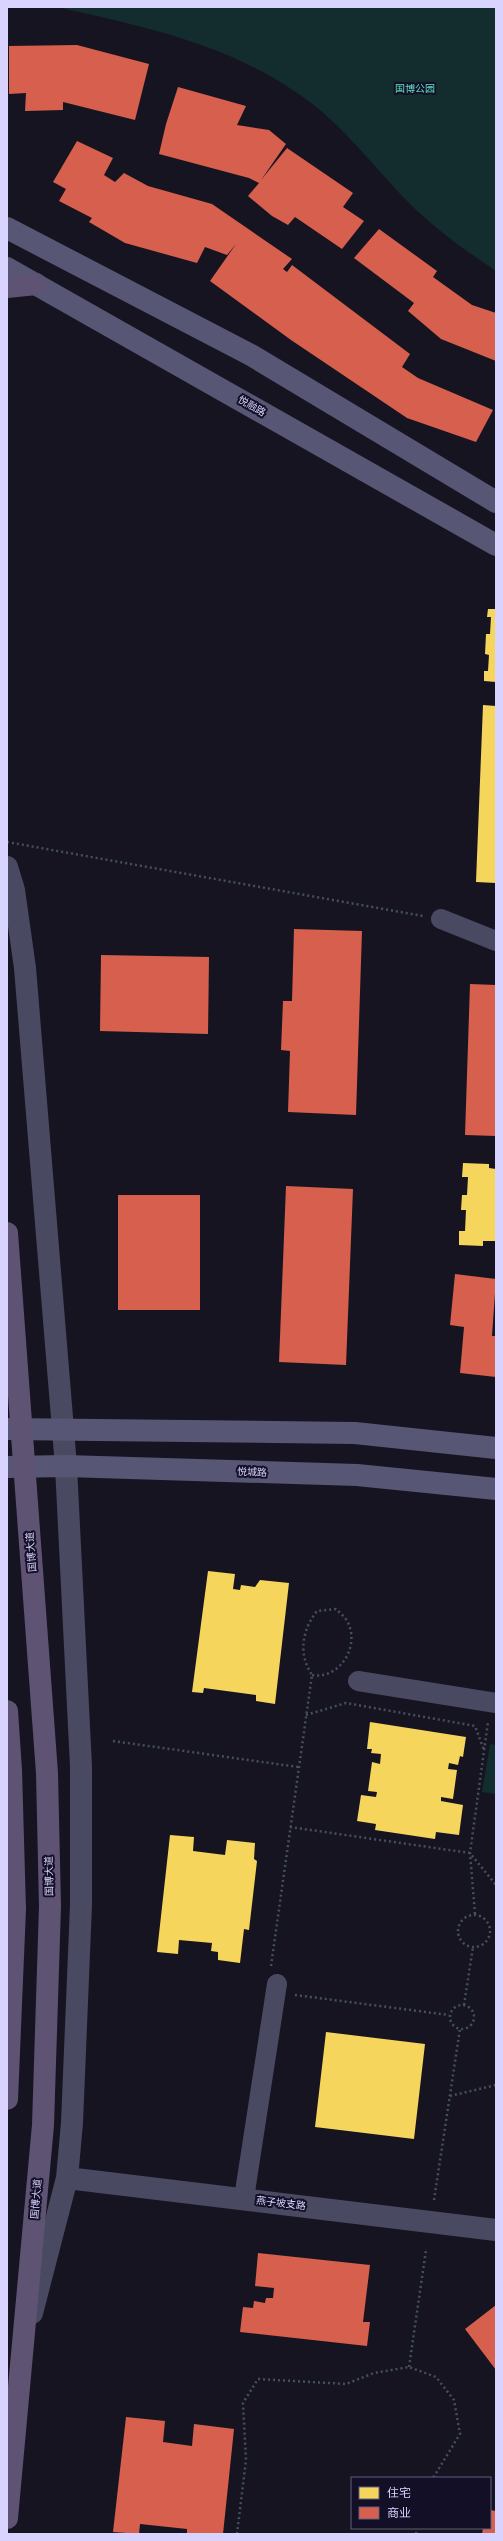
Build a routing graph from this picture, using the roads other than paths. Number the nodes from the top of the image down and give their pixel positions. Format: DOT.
graph roads {
  1 [pos="7,228"];
  2 [pos="7,268"];
  3 [pos="36,284"];
  4 [pos="7,287"];
  5 [pos="496,502"];
  6 [pos="496,545"];
  7 [pos="7,867"];
  8 [pos="441,919"];
  9 [pos="496,941"];
  10 [pos="7,1233"];
  11 [pos="7,1429"];
  12 [pos="62,1430"];
  13 [pos="496,1448"];
  14 [pos="66,1466"];
  15 [pos="7,1467"];
  16 [pos="496,1489"];
  17 [pos="358,1682"];
  18 [pos="493,1703"];
  19 [pos="7,1711"];
  20 [pos="277,1984"];
  21 [pos="7,2099"];
  22 [pos="67,2178"];
  23 [pos="244,2198"];
  24 [pos="496,2230"];
  25 [pos="24,2343"];
  26 [pos="7,2518"];
  1 -- 5 [label="main road"];
  2 -- 3 [label="main road, 悦融路"];
  3 -- 4 [label="main road"];
  3 -- 6 [label="main road, 悦融路"];
  7 -- 12 [label="street"];
  8 -- 9 [label="street"];
  10 -- 25 [label="main road, 国博大道, bridge"];
  11 -- 12 [label="main road"];
  12 -- 13 [label="main road"];
  12 -- 14 [label="street"];
  14 -- 15 [label="main road, 悦城路"];
  14 -- 16 [label="main road, 悦城路"];
  14 -- 22 [label="street"];
  17 -- 18 [label="street"];
  19 -- 21 [label="main road"];
  20 -- 23 [label="street"];
  22 -- 23 [label="street, 燕子坡支路"];
  22 -- 25 [label="street"];
  23 -- 24 [label="street, 燕子坡支路"];
  25 -- 26 [label="main road, 国博大道"];
}
